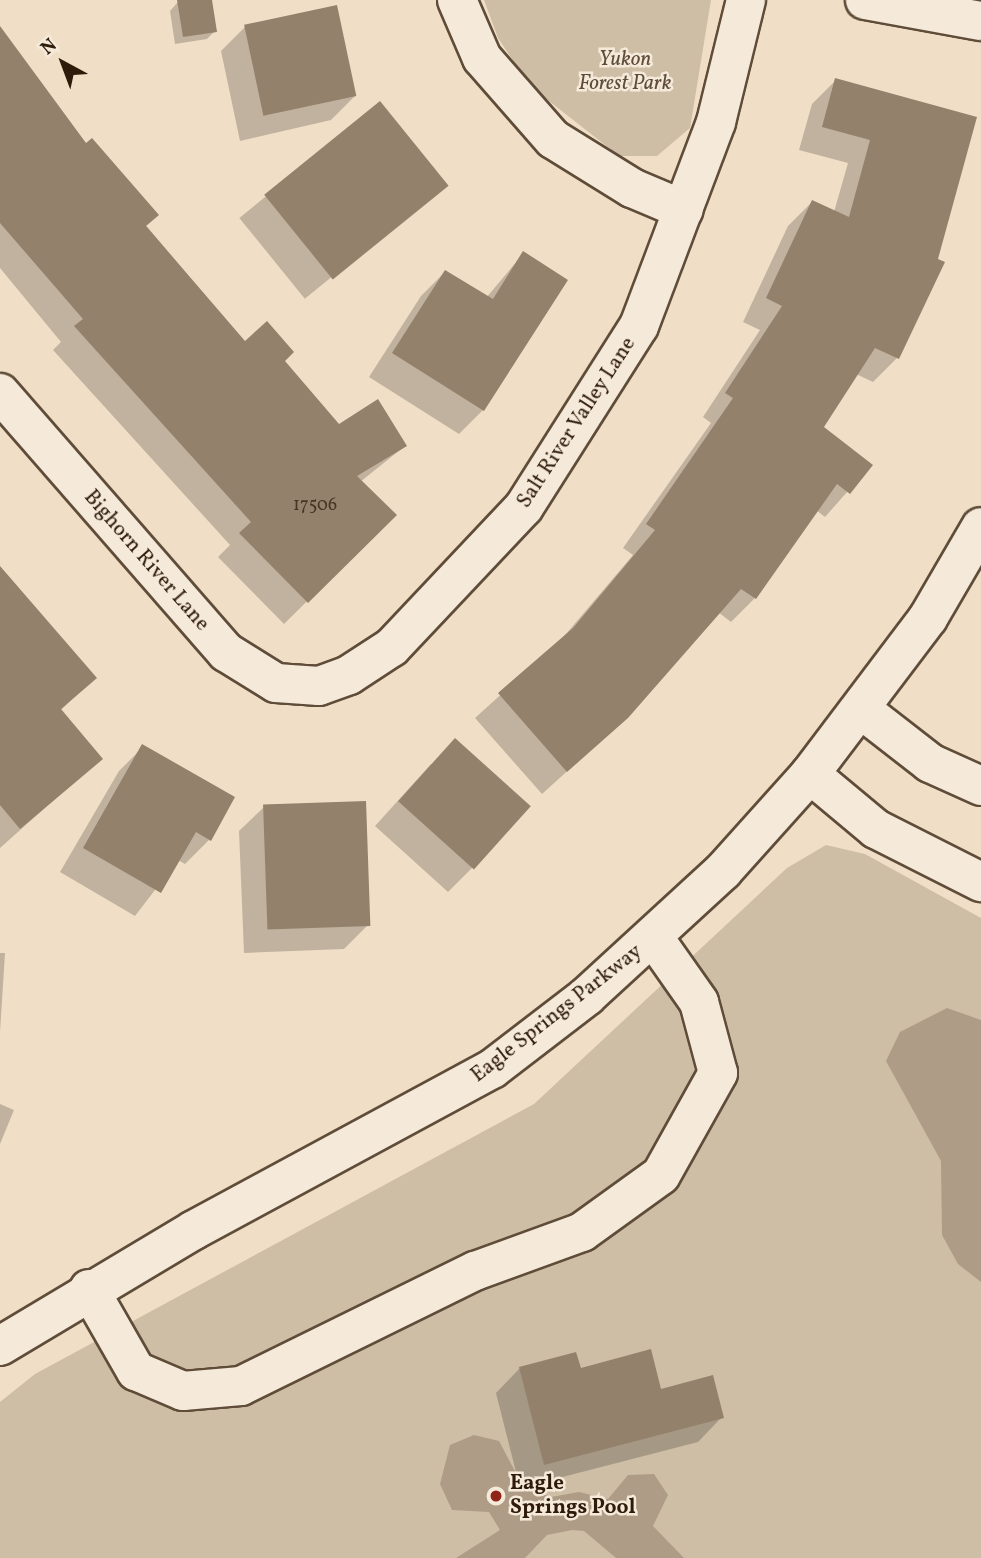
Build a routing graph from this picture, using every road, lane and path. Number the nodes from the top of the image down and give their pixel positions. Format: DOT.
graph roads {
  1 [pos="457,0"];
  2 [pos="746,0"];
  3 [pos="865,0"];
  4 [pos="981,21"];
  5 [pos="684,209"];
  6 [pos="0,393"];
  7 [pos="981,527"];
  8 [pos="319,686"];
  9 [pos="862,710"];
  10 [pos="810,774"];
  11 [pos="981,786"];
  12 [pos="981,882"];
  13 [pos="654,938"];
  14 [pos="89,1289"];
  15 [pos="0,1346"];
  1 -- 5 [label="street"];
  2 -- 5 [label="street, Salt River Valley Lane"];
  3 -- 4 [label="street"];
  5 -- 8 [label="street, Salt River Valley Lane"];
  6 -- 8 [label="street, Bighorn River Lane"];
  7 -- 9 [label="street, Eagle Springs Parkway"];
  9 -- 10 [label="street, Eagle Springs Parkway"];
  9 -- 11 [label="street"];
  10 -- 12 [label="street"];
  10 -- 13 [label="street, Eagle Springs Parkway"];
  13 -- 14 [label="street, Eagle Springs Parkway"];
  13 -- 14 [label="street"];
  14 -- 15 [label="street, Eagle Springs Parkway"];
}
